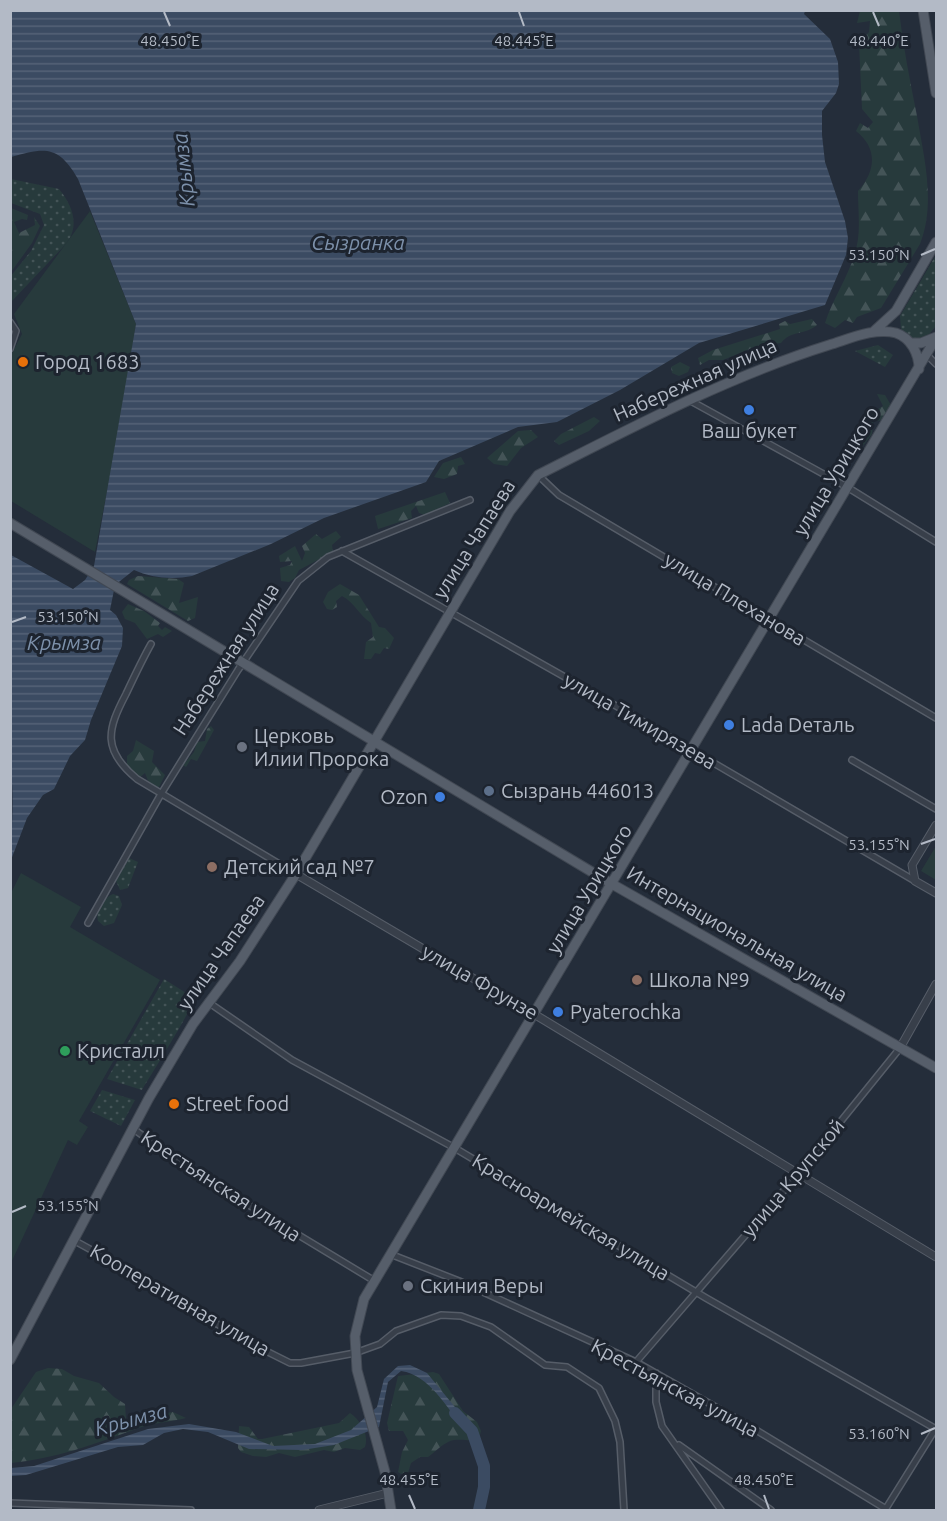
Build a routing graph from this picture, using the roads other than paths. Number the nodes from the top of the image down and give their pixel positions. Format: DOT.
graph roads {
  1 [pos="923,10"];
  2 [pos="936,93"];
  3 [pos="936,242"];
  4 [pos="896,311"];
  5 [pos="10,322"];
  6 [pos="873,332"];
  7 [pos="897,333"];
  8 [pos="936,337"];
  9 [pos="910,343"];
  10 [pos="10,349"];
  11 [pos="927,355"];
  12 [pos="936,364"];
  13 [pos="919,369"];
  14 [pos="688,399"];
  15 [pos="538,475"];
  16 [pos="847,487"];
  17 [pos="470,500"];
  18 [pos="10,523"];
  19 [pos="936,542"];
  20 [pos="342,551"];
  21 [pos="450,613"];
  22 [pos="770,619"];
  23 [pos="151,644"];
  24 [pos="243,662"];
  25 [pos="936,717"];
  26 [pos="374,742"];
  27 [pos="692,751"];
  28 [pos="852,760"];
  29 [pos="161,794"];
  30 [pos="936,809"];
  31 [pos="936,825"];
  32 [pos="296,874"];
  33 [pos="915,881"];
  34 [pos="612,884"];
  35 [pos="936,893"];
  36 [pos="88,922"];
  37 [pos="936,984"];
  38 [pos="208,1002"];
  39 [pos="535,1014"];
  40 [pos="900,1048"];
  41 [pos="936,1068"];
  42 [pos="132,1128"];
  43 [pos="453,1147"];
  44 [pos="799,1173"];
  45 [pos="75,1241"];
  46 [pos="389,1254"];
  47 [pos="936,1257"];
  48 [pos="373,1280"];
  49 [pos="695,1292"];
  50 [pos="355,1353"];
  51 [pos="10,1360"];
  52 [pos="636,1362"];
  53 [pos="656,1373"];
  54 [pos="936,1429"];
  55 [pos="675,1443"];
  56 [pos="388,1493"];
  57 [pos="10,1503"];
  58 [pos="191,1510"];
  59 [pos="319,1510"];
  60 [pos="391,1510"];
  61 [pos="624,1510"];
  62 [pos="721,1510"];
  63 [pos="771,1510"];
  64 [pos="886,1510"];
  1 -- 2 [label="main road"];
  3 -- 4 [label="main road"];
  4 -- 6 [label="main road"];
  4 -- 7 [label="main road"];
  5 -- 10 [label="street"];
  6 -- 7 [label="main road"];
  6 -- 14 [label="main road, Набережная улица"];
  7 -- 9 [label="main road"];
  8 -- 9 [label="main road"];
  8 -- 11 [label="main road, улица Урицкого"];
  9 -- 13 [label="main road"];
  11 -- 12 [label="street"];
  11 -- 13 [label="main road, улица Урицкого"];
  13 -- 16 [label="main road, улица Урицкого"];
  14 -- 15 [label="main road, Набережная улица"];
  14 -- 16 [label="street"];
  15 -- 21 [label="main road, улица Чапаева"];
  15 -- 22 [label="street, улица Плеханова"];
  16 -- 19 [label="street"];
  16 -- 22 [label="main road, улица Урицкого"];
  17 -- 20 [label="street, Набережная улица"];
  18 -- 24 [label="main road, Интернациональная улица"];
  20 -- 21 [label="street, улица Тимирязева"];
  20 -- 24 [label="street, Набережная улица"];
  21 -- 26 [label="main road, улица Чапаева"];
  21 -- 27 [label="street, улица Тимирязева"];
  22 -- 25 [label="street, улица Плеханова"];
  22 -- 27 [label="main road, улица Урицкого"];
  23 -- 29 [label="street, улица Фрунзе"];
  24 -- 26 [label="main road, Интернациональная улица"];
  24 -- 29 [label="street, Набережная улица"];
  26 -- 32 [label="main road, улица Чапаева"];
  26 -- 34 [label="main road, Интернациональная улица"];
  27 -- 33 [label="street, улица Тимирязева"];
  27 -- 34 [label="main road, улица Урицкого"];
  28 -- 30 [label="street"];
  29 -- 32 [label="street, улица Фрунзе"];
  29 -- 36 [label="street, Набережная улица"];
  31 -- 33 [label="street"];
  32 -- 38 [label="main road, улица Чапаева"];
  32 -- 39 [label="street, улица Фрунзе"];
  33 -- 35 [label="street, улица Тимирязева"];
  34 -- 39 [label="main road, улица Урицкого"];
  34 -- 40 [label="main road, Интернациональная улица"];
  37 -- 40 [label="street, улица Крупской"];
  38 -- 42 [label="main road, улица Чапаева"];
  38 -- 43 [label="street, Красноармейская улица"];
  39 -- 43 [label="main road, улица Урицкого"];
  39 -- 44 [label="street, улица Фрунзе"];
  40 -- 41 [label="main road, Интернациональная улица"];
  40 -- 44 [label="street, улица Крупской"];
  42 -- 45 [label="main road, улица Чапаева"];
  42 -- 48 [label="street, Крестьянская улица"];
  43 -- 46 [label="main road, улица Урицкого"];
  43 -- 49 [label="street, Красноармейская улица"];
  44 -- 47 [label="street, улица Фрунзе"];
  44 -- 49 [label="street, улица Крупской"];
  45 -- 50 [label="street, Кооперативная улица"];
  45 -- 51 [label="main road, улица Чапаева"];
  46 -- 48 [label="main road, улица Урицкого"];
  46 -- 52 [label="street, Крестьянская улица"];
  48 -- 50 [label="main road, улица Урицкого"];
  49 -- 52 [label="street, улица Крупской"];
  49 -- 54 [label="street, Красноармейская улица"];
  50 -- 56 [label="main road, улица Урицкого"];
  50 -- 61 [label="street, Кооперативная улица"];
  52 -- 53 [label="street, Крестьянская улица"];
  53 -- 55 [label="street"];
  53 -- 64 [label="street, Крестьянская улица"];
  54 -- 64 [label="street"];
  55 -- 62 [label="street"];
  55 -- 63 [label="street"];
  56 -- 59 [label="street"];
  56 -- 60 [label="main road, улица Урицкого"];
  57 -- 58 [label="street"];
}
